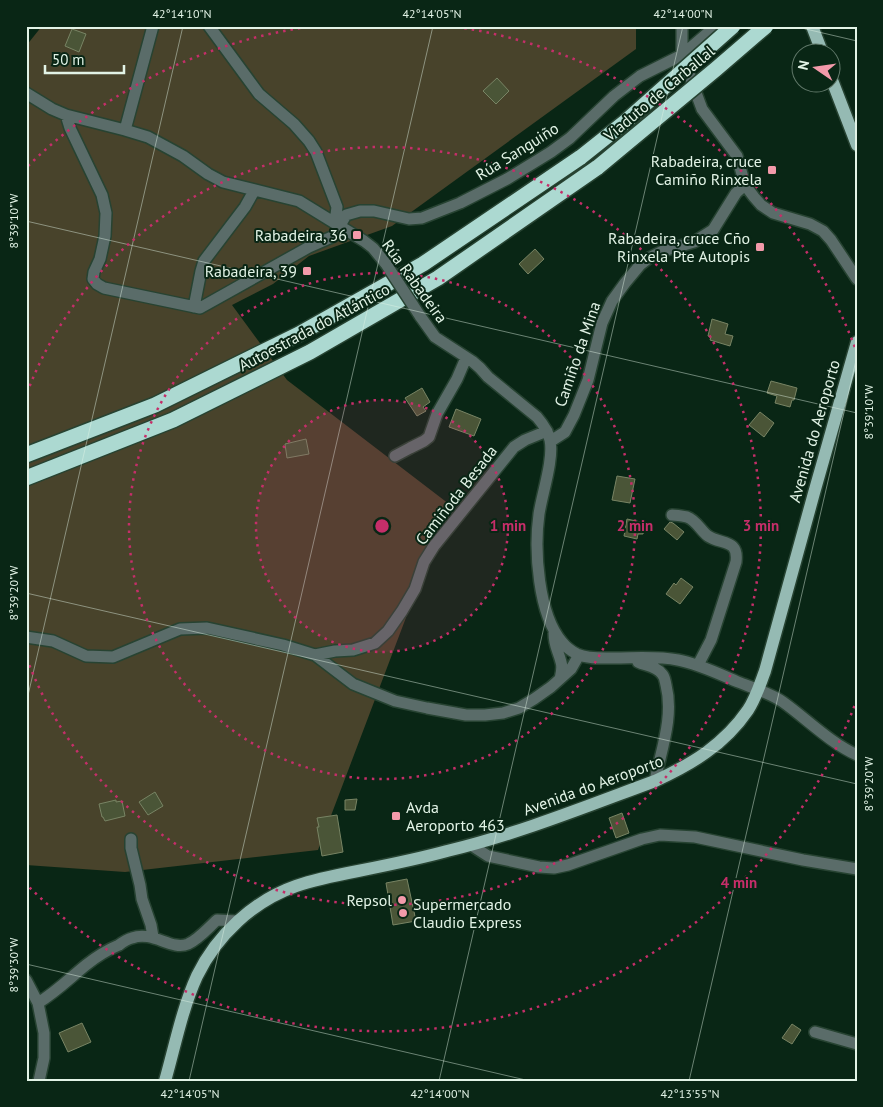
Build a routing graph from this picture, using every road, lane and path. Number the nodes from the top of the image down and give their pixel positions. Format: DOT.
graph roads {
  1 [pos="152,26"];
  2 [pos="209,26"];
  3 [pos="682,26"];
  4 [pos="716,26"];
  5 [pos="734,26"];
  6 [pos="766,26"];
  7 [pos="812,26"];
  8 [pos="818,42"];
  9 [pos="682,55"];
  10 [pos="26,92"];
  11 [pos="837,92"];
  12 [pos="66,115"];
  13 [pos="125,130"];
  14 [pos="857,145"];
  15 [pos="581,157"];
  16 [pos="598,166"];
  17 [pos="745,185"];
  18 [pos="254,191"];
  19 [pos="336,224"];
  20 [pos="857,279"];
  21 [pos="194,307"];
  22 [pos="857,342"];
  23 [pos="466,358"];
  24 [pos="549,436"];
  25 [pos="26,455"];
  26 [pos="395,456"];
  27 [pos="26,478"];
  28 [pos="672,514"];
  29 [pos="554,629"];
  30 [pos="26,637"];
  31 [pos="315,655"];
  32 [pos="579,655"];
  33 [pos="633,658"];
  34 [pos="698,665"];
  35 [pos="560,679"];
  36 [pos="758,690"];
  37 [pos="857,755"];
  38 [pos="656,781"];
  39 [pos="131,839"];
  40 [pos="472,845"];
  41 [pos="857,869"];
  42 [pos="238,922"];
  43 [pos="153,937"];
  44 [pos="26,980"];
  45 [pos="38,1003"];
  46 [pos="814,1032"];
  47 [pos="857,1044"];
  48 [pos="39,1081"];
  49 [pos="166,1081"];
  1 -- 13 [label="street"];
  2 -- 19 [label="street"];
  3 -- 9 [label="street"];
  4 -- 9 [label="street, Rúa Sanguiño"];
  5 -- 15 [label="highway, Viaduto de Carballal, bridge"];
  6 -- 16 [label="highway, Viaduto de Carballal, bridge"];
  7 -- 8 [label="main road"];
  9 -- 17 [label="street"];
  9 -- 19 [label="street, Rúa Sanguiño"];
  10 -- 12 [label="street, Rúa Rabadeira"];
  11 -- 14 [label="main road"];
  12 -- 13 [label="street, Rúa Rabadeira"];
  12 -- 21 [label="street"];
  13 -- 18 [label="street, Rúa Rabadeira"];
  15 -- 25 [label="highway, Autoestrada do Atlántico"];
  16 -- 27 [label="highway, Autoestrada do Atlántico"];
  17 -- 20 [label="street"];
  17 -- 24 [label="street, Camiño da Mina"];
  18 -- 19 [label="street, Rúa Rabadeira"];
  18 -- 21 [label="street"];
  19 -- 21 [label="street"];
  19 -- 23 [label="street, Rúa Rabadeira, bridge"];
  22 -- 36 [label="main road, Avenida do Aeroporto"];
  23 -- 24 [label="street, Rúa Rabadeira"];
  23 -- 26 [label="street"];
  24 -- 29 [label="street"];
  24 -- 31 [label="street, Camiñoda Besada"];
  28 -- 34 [label="street"];
  29 -- 32 [label="street"];
  29 -- 35 [label="street"];
  30 -- 31 [label="street"];
  31 -- 35 [label="street"];
  32 -- 33 [label="street"];
  32 -- 35 [label="street"];
  33 -- 34 [label="street"];
  33 -- 38 [label="street"];
  34 -- 36 [label="street"];
  36 -- 37 [label="street"];
  36 -- 38 [label="main road, Avenida do Aeroporto"];
  38 -- 40 [label="main road, Avenida do Aeroporto"];
  39 -- 43 [label="street"];
  40 -- 41 [label="street"];
  40 -- 42 [label="main road, Avenida do Aeroporto"];
  42 -- 43 [label="street"];
  42 -- 49 [label="main road, Avenida do Aeroporto"];
  43 -- 45 [label="street"];
  44 -- 45 [label="street"];
  45 -- 48 [label="street"];
  46 -- 47 [label="street"];
}
